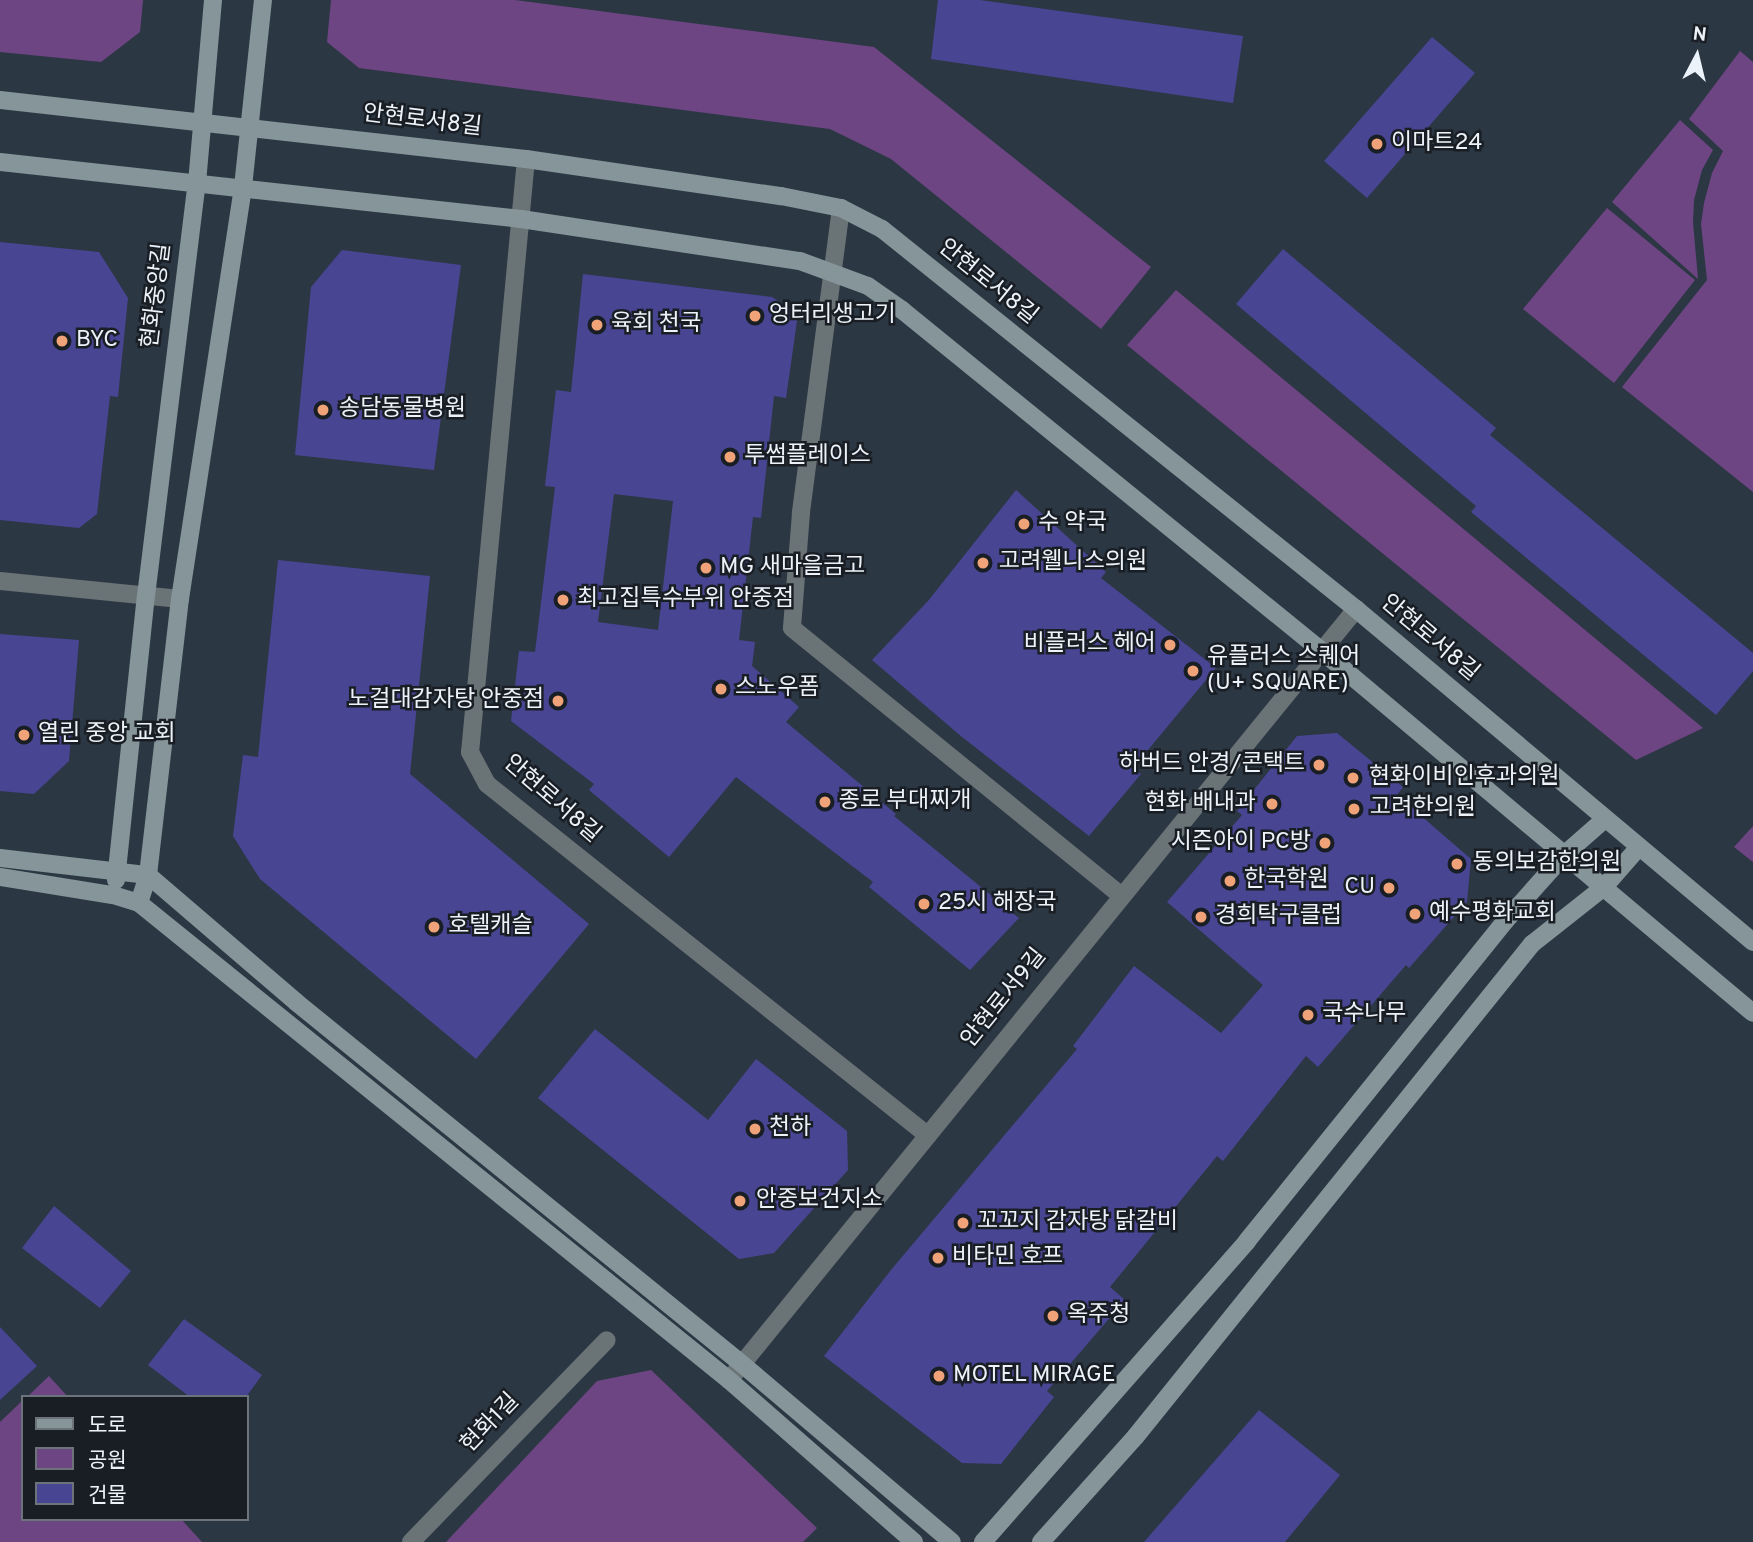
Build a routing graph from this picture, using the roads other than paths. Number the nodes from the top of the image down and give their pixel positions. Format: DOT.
graph roads {
  1 [pos="213,0"];
  2 [pos="263,0"];
  3 [pos="0,100"];
  4 [pos="203,121"];
  5 [pos="249,127"];
  6 [pos="526,159"];
  7 [pos="0,162"];
  8 [pos="197,183"];
  9 [pos="243,187"];
  10 [pos="841,208"];
  11 [pos="521,219"];
  12 [pos="832,271"];
  13 [pos="0,580"];
  14 [pos="146,596"];
  15 [pos="180,599"];
  16 [pos="1356,609"];
  17 [pos="1323,652"];
  18 [pos="1605,818"];
  19 [pos="1639,847"];
  20 [pos="1564,854"];
  21 [pos="0,858"];
  22 [pos="118,870"];
  23 [pos="148,875"];
  24 [pos="0,877"];
  25 [pos="1604,887"];
  26 [pos="113,895"];
  27 [pos="1121,895"];
  28 [pos="139,903"];
  29 [pos="1753,942"];
  30 [pos="1753,1013"];
  31 [pos="926,1134"];
  32 [pos="607,1340"];
  33 [pos="742,1364"];
  34 [pos="729,1380"];
  35 [pos="411,1542"];
  36 [pos="914,1542"];
  37 [pos="952,1542"];
  38 [pos="983,1542"];
  39 [pos="1041,1542"];
  1 -- 4 [label="street, 현화중앙길"];
  2 -- 5 [label="street"];
  3 -- 4 [label="street, 안현로서8길"];
  4 -- 5 [label="street, 안현로서8길"];
  4 -- 8 [label="street, 현화중앙길"];
  5 -- 6 [label="street, 안현로서8길"];
  5 -- 9 [label="street"];
  6 -- 10 [label="street, 안현로서8길"];
  6 -- 11 [label="street, 안현로서8길"];
  7 -- 8 [label="street"];
  8 -- 9 [label="street"];
  8 -- 14 [label="street, 현화중앙길"];
  9 -- 11 [label="street"];
  9 -- 15 [label="street"];
  10 -- 12 [label="street"];
  10 -- 16 [label="street, 안현로서8길"];
  11 -- 12 [label="street"];
  11 -- 31 [label="street, 안현로서8길"];
  12 -- 17 [label="street"];
  12 -- 27 [label="street"];
  13 -- 14 [label="street"];
  14 -- 15 [label="street"];
  14 -- 22 [label="street, 현화중앙길"];
  15 -- 23 [label="street"];
  16 -- 17 [label="street, 안현로서9길"];
  16 -- 18 [label="street, 안현로서8길"];
  17 -- 20 [label="street"];
  17 -- 27 [label="street, 안현로서9길"];
  18 -- 19 [label="street, 안현로서8길"];
  18 -- 20 [label="street"];
  19 -- 25 [label="street"];
  19 -- 29 [label="street, 안현로서8길"];
  20 -- 25 [label="street"];
  20 -- 38 [label="street"];
  21 -- 22 [label="street"];
  22 -- 23 [label="street"];
  22 -- 26 [label="street, 현화중앙길"];
  23 -- 28 [label="street"];
  23 -- 33 [label="street"];
  24 -- 26 [label="street"];
  25 -- 30 [label="street"];
  25 -- 39 [label="street"];
  26 -- 28 [label="street"];
  27 -- 31 [label="street, 안현로서9길"];
  28 -- 34 [label="street"];
  31 -- 33 [label="street, 안현로서9길"];
  32 -- 35 [label="street, 현화1길"];
  33 -- 34 [label="street, 안현로서9길"];
  33 -- 37 [label="street"];
  34 -- 36 [label="street"];
}
